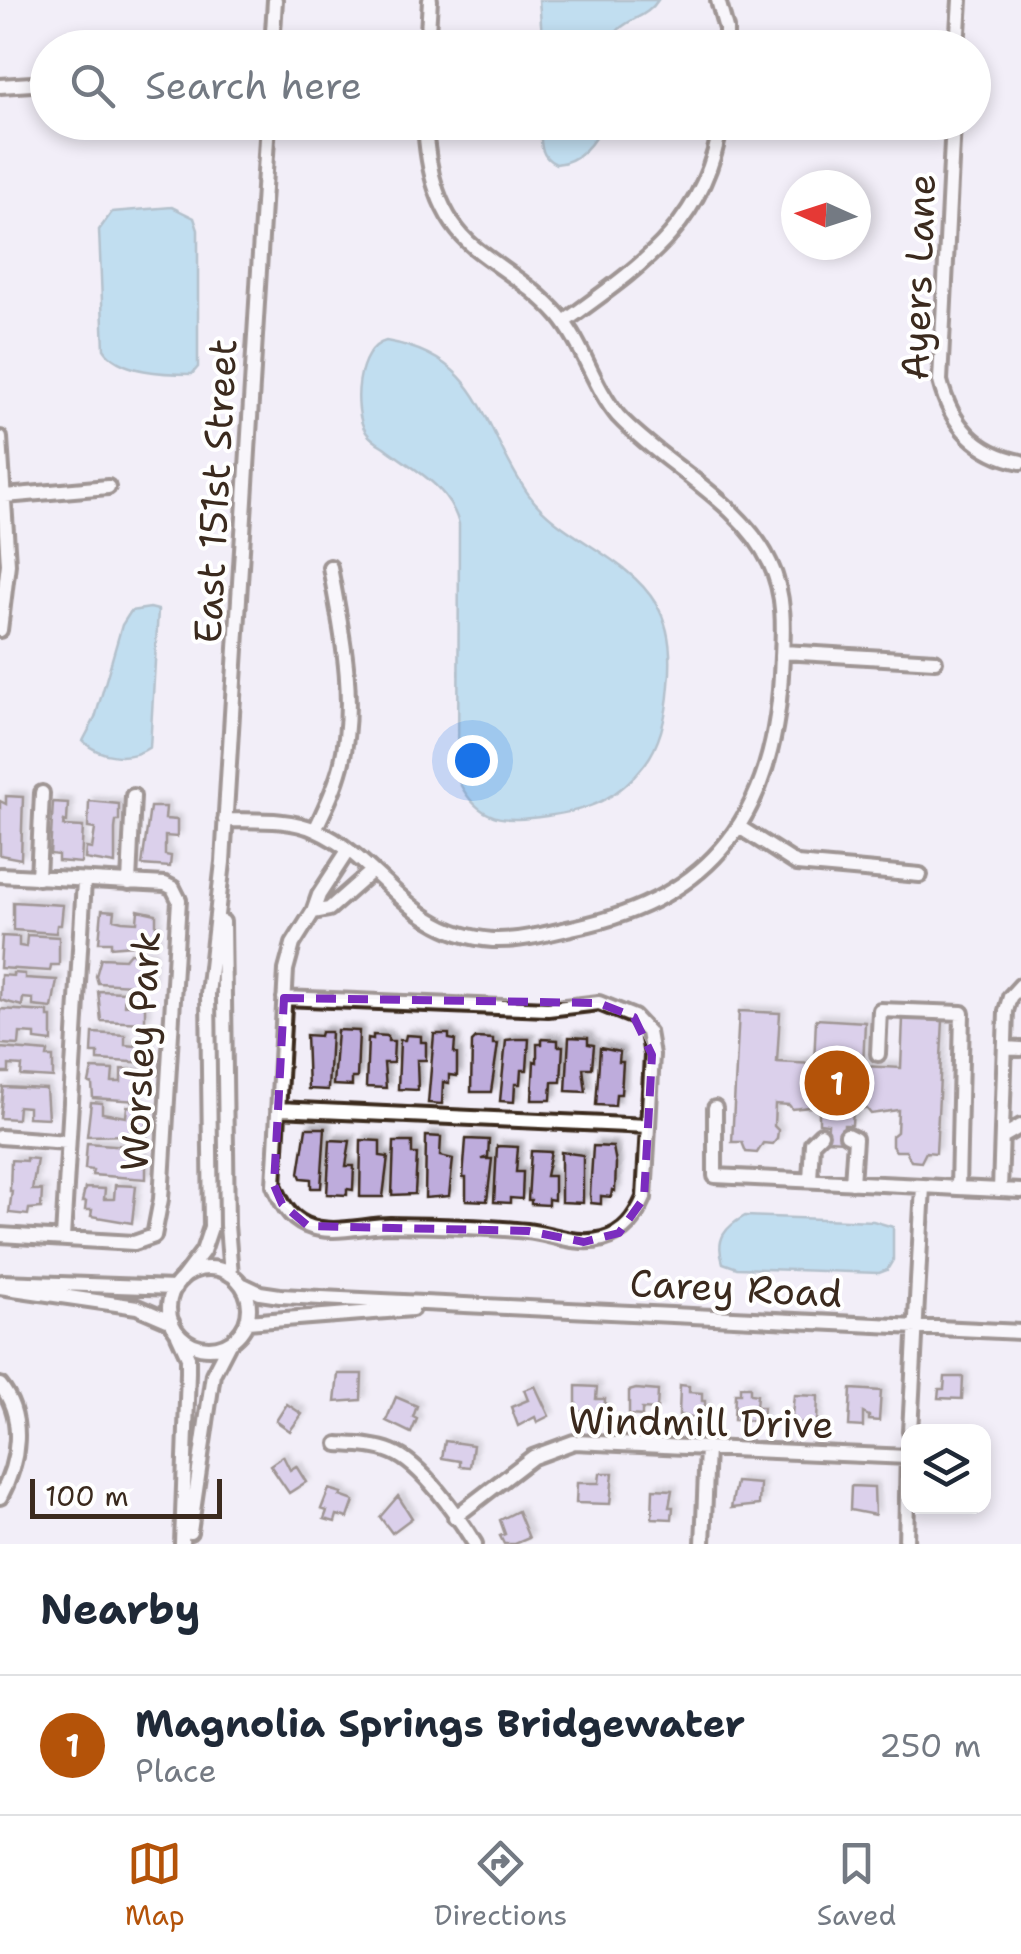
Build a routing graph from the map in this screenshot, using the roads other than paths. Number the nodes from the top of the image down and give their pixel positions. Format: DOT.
graph roads {
  1 [pos="275,0"];
  2 [pos="430,0"];
  3 [pos="718,0"];
  4 [pos="960,0"];
  5 [pos="273,30"];
  6 [pos="428,30"];
  7 [pos="726,30"];
  8 [pos="959,30"];
  9 [pos="30,84"];
  10 [pos="0,86"];
  11 [pos="267,140"];
  12 [pos="426,140"];
  13 [pos="716,140"];
  14 [pos="952,140"];
  15 [pos="564,322"];
  16 [pos="0,438"];
  17 [pos="1016,461"];
  18 [pos="108,487"];
  19 [pos="5,496"];
  20 [pos="330,567"];
  21 [pos="0,630"];
  22 [pos="783,652"];
  23 [pos="934,661"];
  24 [pos="42,793"];
  25 [pos="133,796"];
  26 [pos="225,820"];
  27 [pos="740,828"];
  28 [pos="315,830"];
  29 [pos="347,852"];
  30 [pos="223,862"];
  31 [pos="371,872"];
  32 [pos="920,875"];
  33 [pos="0,876"];
  34 [pos="38,878"];
  35 [pos="84,881"];
  36 [pos="128,883"];
  37 [pos="314,912"];
  38 [pos="1021,986"];
  39 [pos="284,998"];
  40 [pos="1005,1048"];
  41 [pos="1021,1049"];
  42 [pos="878,1054"];
  43 [pos="716,1108"];
  44 [pos="278,1109"];
  45 [pos="648,1126"];
  46 [pos="1021,1126"];
  47 [pos="822,1134"];
  48 [pos="847,1134"];
  49 [pos="0,1137"];
  50 [pos="1002,1137"];
  51 [pos="67,1142"];
  52 [pos="810,1180"];
  53 [pos="852,1183"];
  54 [pos="922,1186"];
  55 [pos="958,1188"];
  56 [pos="1000,1190"];
  57 [pos="1021,1191"];
  58 [pos="0,1235"];
  59 [pos="63,1238"];
  60 [pos="236,1279"];
  61 [pos="0,1284"];
  62 [pos="178,1284"];
  63 [pos="449,1306"];
  64 [pos="247,1322"];
  65 [pos="916,1326"];
  66 [pos="175,1327"];
  67 [pos="1021,1332"];
  68 [pos="229,1343"];
  69 [pos="0,1385"];
  70 [pos="910,1424"];
  71 [pos="338,1444"];
  72 [pos="707,1448"];
  73 [pos="901,1454"];
  74 [pos="0,1497"];
  75 [pos="907,1514"];
  76 [pos="455,1517"];
  77 [pos="186,1544"];
  78 [pos="475,1544"];
  79 [pos="702,1544"];
  80 [pos="906,1544"];
  1 -- 5 [label="street"];
  2 -- 6 [label="street"];
  3 -- 7 [label="street"];
  4 -- 8 [label="street"];
  9 -- 10 [label="street"];
  11 -- 26 [label="street, East 151st Street"];
  12 -- 15 [label="street"];
  13 -- 15 [label="street"];
  14 -- 17 [label="street, Ayers Lane"];
  15 -- 22 [label="street"];
  16 -- 19 [label="street"];
  18 -- 19 [label="street"];
  19 -- 21 [label="street"];
  20 -- 28 [label="street"];
  22 -- 23 [label="street"];
  22 -- 27 [label="street"];
  24 -- 34 [label="street"];
  25 -- 36 [label="street"];
  26 -- 28 [label="street"];
  26 -- 30 [label="street, East 151st Street"];
  27 -- 31 [label="street"];
  27 -- 32 [label="street"];
  28 -- 29 [label="street"];
  29 -- 31 [label="street"];
  29 -- 37 [label="street"];
  30 -- 60 [label="street, East 151st Street"];
  30 -- 62 [label="street, East 151st Street"];
  31 -- 37 [label="street"];
  33 -- 34 [label="street, Worsley Park"];
  34 -- 35 [label="street, Worsley Park"];
  35 -- 36 [label="street, Worsley Park"];
  35 -- 51 [label="street"];
  36 -- 59 [label="street, Worsley Park"];
  37 -- 39 [label="street"];
  38 -- 40 [label="street"];
  39 -- 44 [label="street"];
  39 -- 45 [label="street"];
  40 -- 41 [label="street"];
  40 -- 50 [label="street"];
  42 -- 55 [label="street"];
  43 -- 52 [label="street"];
  44 -- 45 [label="street"];
  44 -- 45 [label="street"];
  46 -- 50 [label="street"];
  47 -- 52 [label="street"];
  48 -- 53 [label="street"];
  49 -- 51 [label="street"];
  50 -- 56 [label="street"];
  51 -- 59 [label="street"];
  52 -- 53 [label="street"];
  53 -- 54 [label="street"];
  54 -- 55 [label="street"];
  54 -- 65 [label="street"];
  55 -- 56 [label="street"];
  56 -- 57 [label="street"];
  58 -- 59 [label="street, Worsley Park"];
  60 -- 62 [label="street"];
  60 -- 63 [label="street, Carey Road"];
  60 -- 64 [label="street"];
  61 -- 62 [label="street"];
  61 -- 66 [label="street"];
  62 -- 66 [label="street"];
  63 -- 64 [label="street, Carey Road"];
  63 -- 65 [label="street, Carey Road"];
  64 -- 68 [label="street"];
  65 -- 67 [label="street, Carey Road"];
  65 -- 70 [label="street"];
  66 -- 68 [label="street"];
  66 -- 77 [label="street"];
  68 -- 77 [label="street"];
  69 -- 74 [label="street"];
  71 -- 76 [label="street"];
  72 -- 73 [label="street, Windmill Drive"];
  72 -- 76 [label="street, Windmill Drive"];
  72 -- 79 [label="street"];
  75 -- 80 [label="street"];
  76 -- 78 [label="street"];
}
